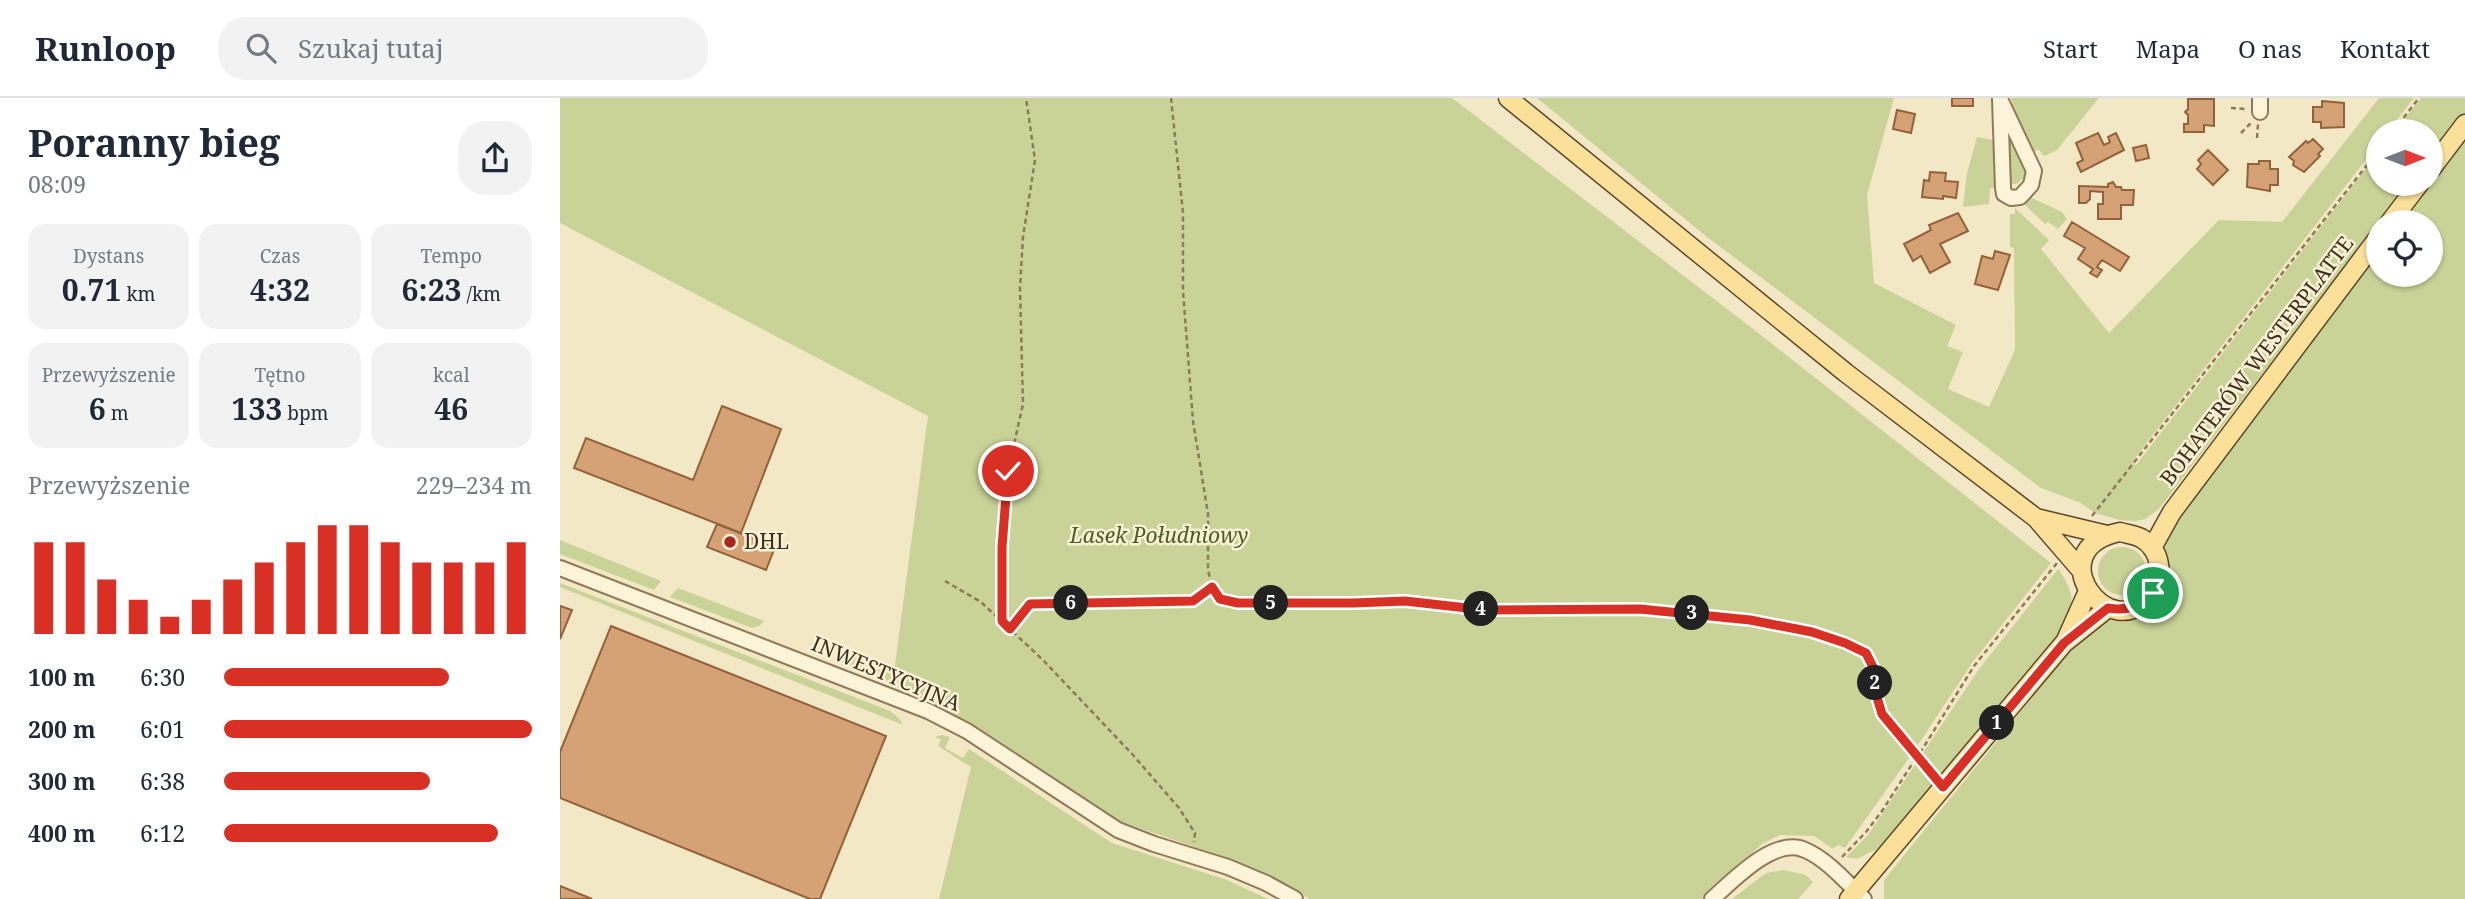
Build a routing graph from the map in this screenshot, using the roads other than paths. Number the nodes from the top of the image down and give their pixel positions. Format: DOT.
graph roads {
  1 [pos="1508,98"];
  2 [pos="2000,99"];
  3 [pos="2465,124"];
  4 [pos="2443,153"];
  5 [pos="2411,196"];
  6 [pos="2399,210"];
  7 [pos="2366,254"];
  8 [pos="2035,517"];
  9 [pos="2107,535"];
  10 [pos="2146,542"];
  11 [pos="560,568"];
  12 [pos="2080,569"];
  13 [pos="2088,591"];
  14 [pos="2108,608"];
  15 [pos="2064,643"];
  16 [pos="1856,896"];
  17 [pos="1295,899"];
  18 [pos="1712,899"];
  1 -- 8 [label="main road"];
  2 -- 2 [label="street"];
  3 -- 4 [label="main road"];
  5 -- 6 [label="main road"];
  7 -- 10 [label="main road, BOHATERÓW WESTERPLATTE"];
  8 -- 9 [label="main road"];
  8 -- 12 [label="main road"];
  9 -- 10 [label="main road"];
  9 -- 12 [label="main road"];
  10 -- 14 [label="main road"];
  11 -- 17 [label="street, INWESTYCYJNA"];
  12 -- 13 [label="main road"];
  13 -- 14 [label="main road"];
  13 -- 15 [label="main road"];
  14 -- 15 [label="main road"];
  15 -- 16 [label="main road"];
  16 -- 18 [label="street"];
}
